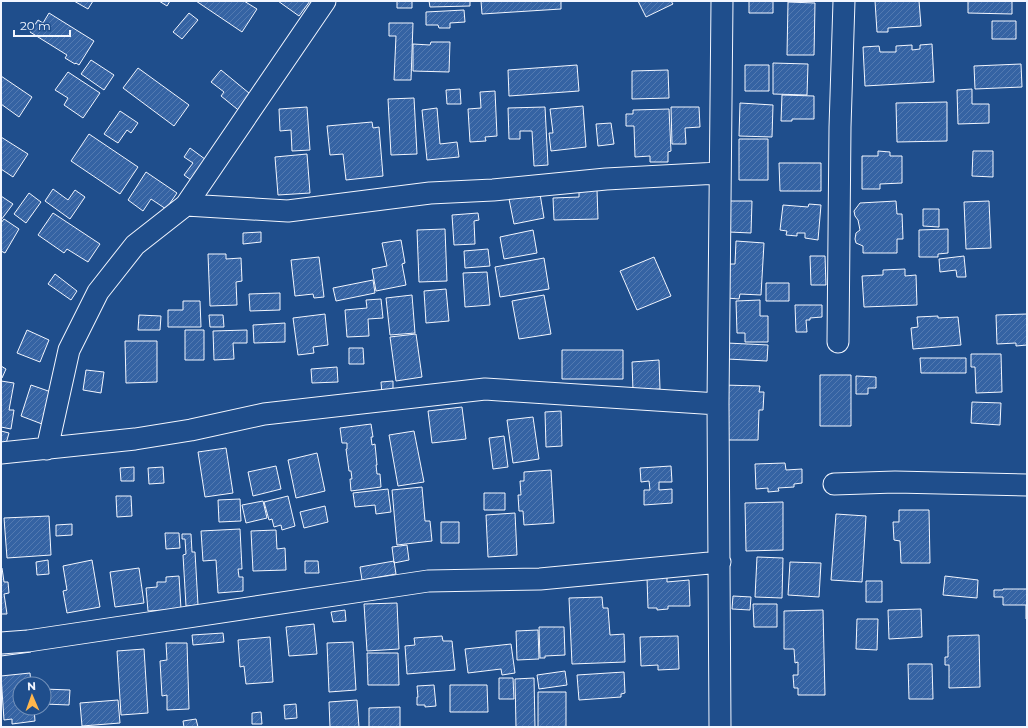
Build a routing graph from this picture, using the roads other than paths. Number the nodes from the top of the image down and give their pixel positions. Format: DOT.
graph roads {
  1 [pos="325,1"];
  2 [pos="722,1"];
  3 [pos="844,1"];
  4 [pos="719,173"];
  5 [pos="186,205"];
  6 [pos="838,342"];
  7 [pos="718,404"];
  8 [pos="47,449"];
  9 [pos="1,453"];
  10 [pos="834,484"];
  11 [pos="1027,485"];
  12 [pos="720,562"];
  13 [pos="1,643"];
  14 [pos="720,727"];
  1 -- 5 [label="street"];
  2 -- 4 [label="street"];
  3 -- 6 [label="street"];
  4 -- 5 [label="street"];
  4 -- 7 [label="street"];
  5 -- 8 [label="street"];
  7 -- 8 [label="street"];
  7 -- 12 [label="street"];
  8 -- 9 [label="street"];
  10 -- 11 [label="street"];
  12 -- 13 [label="street"];
  12 -- 14 [label="street"];
}
